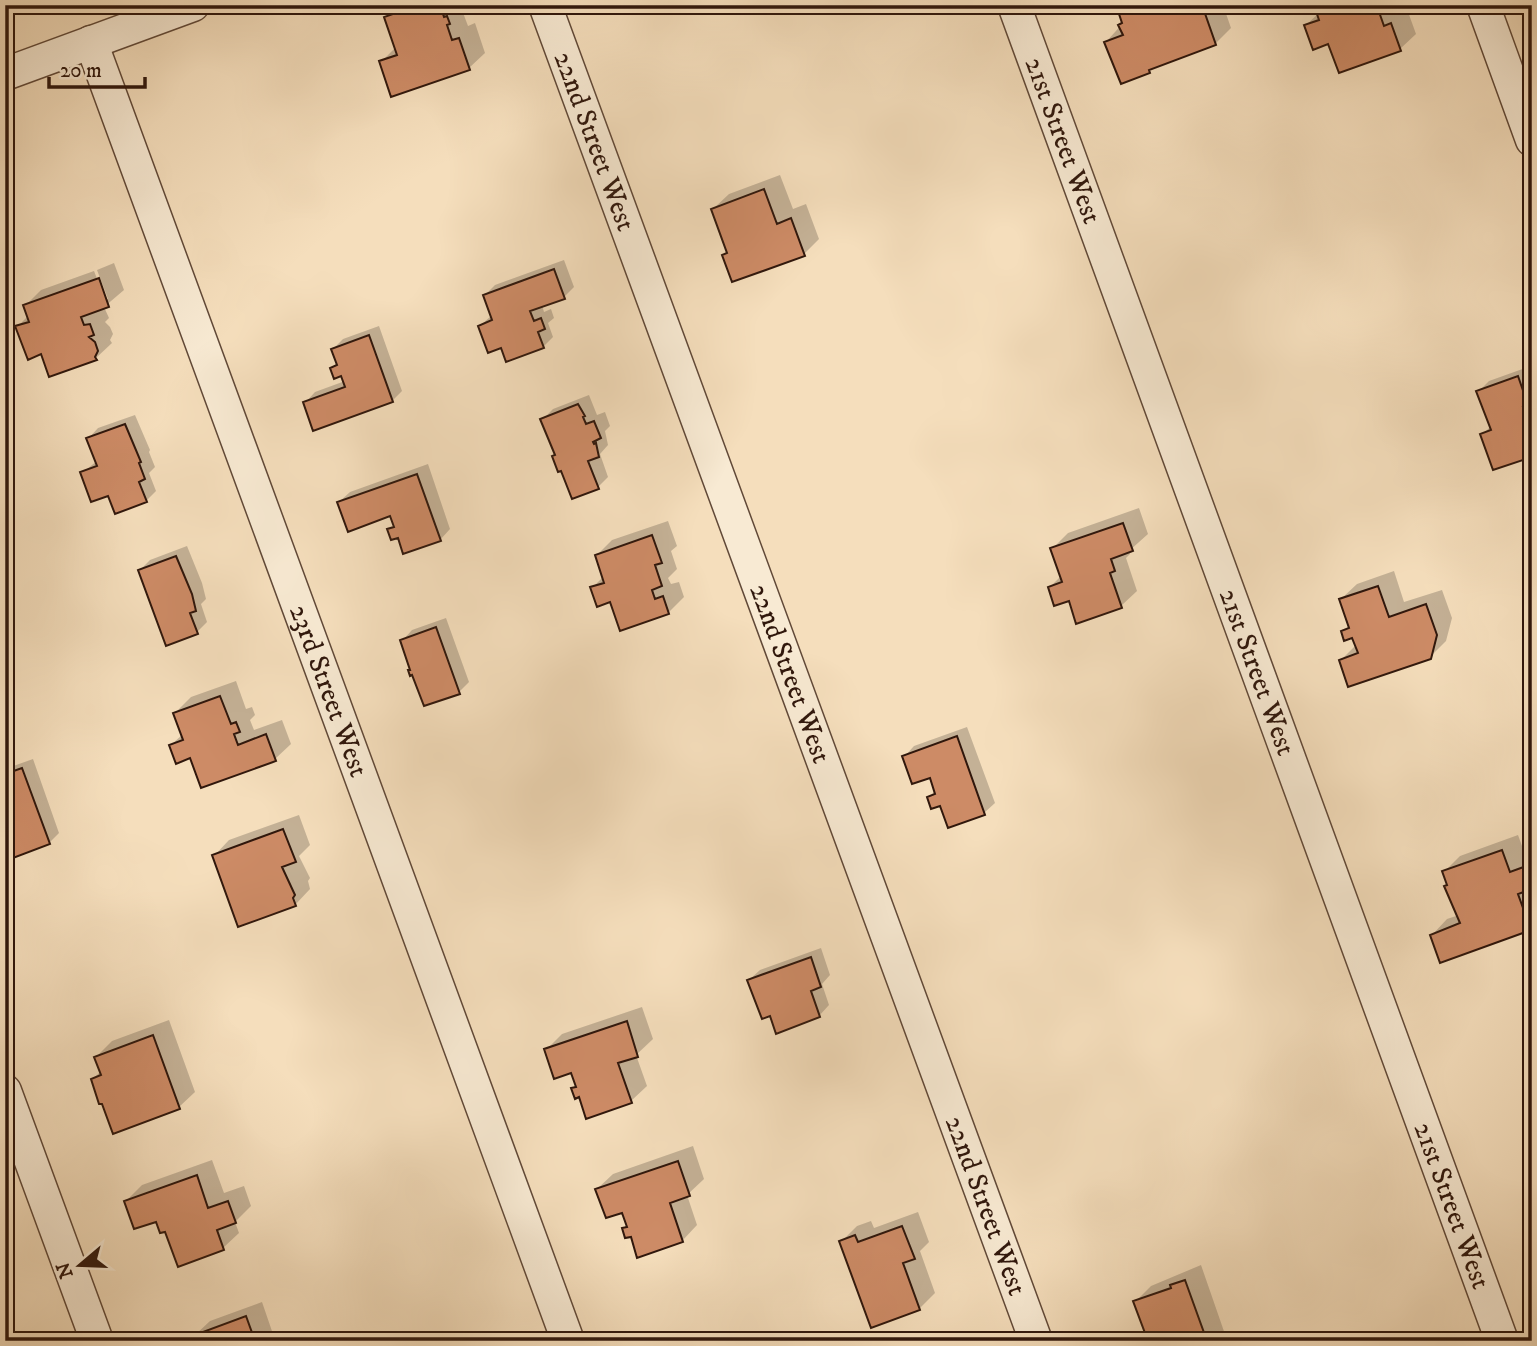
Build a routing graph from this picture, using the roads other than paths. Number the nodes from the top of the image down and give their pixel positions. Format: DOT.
graph roads {
  1 [pos="193,5"];
  2 [pos="545,5"];
  3 [pos="1014,5"];
  4 [pos="1483,5"];
  5 [pos="91,42"];
  6 [pos="5,74"];
  7 [pos="1532,140"];
  8 [pos="5,1091"];
  9 [pos="97,1341"];
  10 [pos="568,1341"];
  11 [pos="1035,1341"];
  12 [pos="1503,1341"];
  1 -- 5 [label="street"];
  2 -- 11 [label="street, 22nd Street West"];
  3 -- 12 [label="street, 21st Street West"];
  4 -- 7 [label="street"];
  5 -- 6 [label="street"];
  5 -- 10 [label="street, 23rd Street West"];
  8 -- 9 [label="street"];
}
